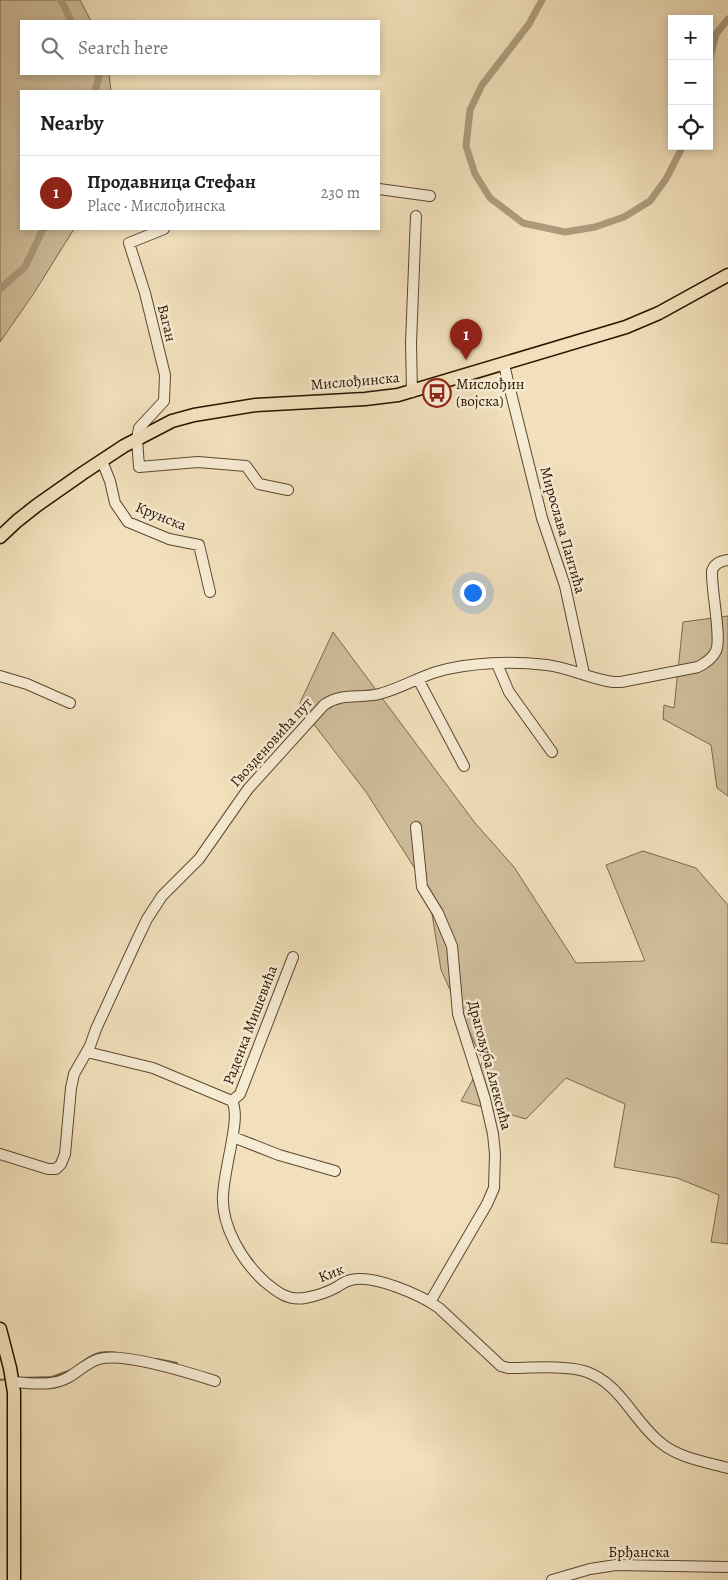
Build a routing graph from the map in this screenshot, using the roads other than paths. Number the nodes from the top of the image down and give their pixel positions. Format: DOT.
graph roads {
  1 [pos="380,189"];
  2 [pos="430,196"];
  3 [pos="416,216"];
  4 [pos="162,230"];
  5 [pos="728,275"];
  6 [pos="504,365"];
  7 [pos="412,392"];
  8 [pos="137,439"];
  9 [pos="102,461"];
  10 [pos="288,490"];
  11 [pos="0,537"];
  12 [pos="728,560"];
  13 [pos="210,592"];
  14 [pos="496,664"];
  15 [pos="584,674"];
  16 [pos="0,676"];
  17 [pos="418,679"];
  18 [pos="70,704"];
  19 [pos="552,752"];
  20 [pos="464,766"];
  21 [pos="416,827"];
  22 [pos="293,957"];
  23 [pos="87,1052"];
  24 [pos="232,1101"];
  25 [pos="233,1137"];
  26 [pos="0,1154"];
  27 [pos="335,1171"];
  28 [pos="430,1302"];
  29 [pos="0,1329"];
  30 [pos="216,1381"];
  31 [pos="13,1382"];
  32 [pos="728,1468"];
  33 [pos="728,1567"];
  34 [pos="14,1580"];
  35 [pos="552,1580"];
  1 -- 2 [label="street"];
  3 -- 7 [label="street"];
  4 -- 8 [label="street, Ваган"];
  5 -- 6 [label="main road, Мислођинска"];
  6 -- 7 [label="main road, Мислођинска"];
  6 -- 15 [label="street, Мирослава Пантића"];
  7 -- 8 [label="main road, Мислођинска"];
  8 -- 9 [label="main road, Мислођинска"];
  8 -- 10 [label="street"];
  9 -- 11 [label="main road, Мислођинска"];
  9 -- 13 [label="street, Крунска"];
  12 -- 15 [label="street, Гвозденовића пут"];
  14 -- 15 [label="street, Гвозденовића пут"];
  14 -- 17 [label="street, Гвозденовића пут"];
  14 -- 19 [label="street"];
  16 -- 18 [label="street"];
  17 -- 20 [label="street"];
  17 -- 23 [label="street, Гвозденовића пут"];
  21 -- 28 [label="street, Драгољуба Алексића"];
  22 -- 24 [label="street, Раденка Мишевића"];
  23 -- 24 [label="street"];
  23 -- 26 [label="street, Гвозденовића пут"];
  24 -- 25 [label="street, Кик"];
  25 -- 27 [label="street"];
  25 -- 28 [label="street, Кик"];
  28 -- 32 [label="street, Кик"];
  29 -- 31 [label="main road"];
  30 -- 31 [label="street"];
  31 -- 34 [label="main road"];
  33 -- 35 [label="street, Брђанска"];
}
